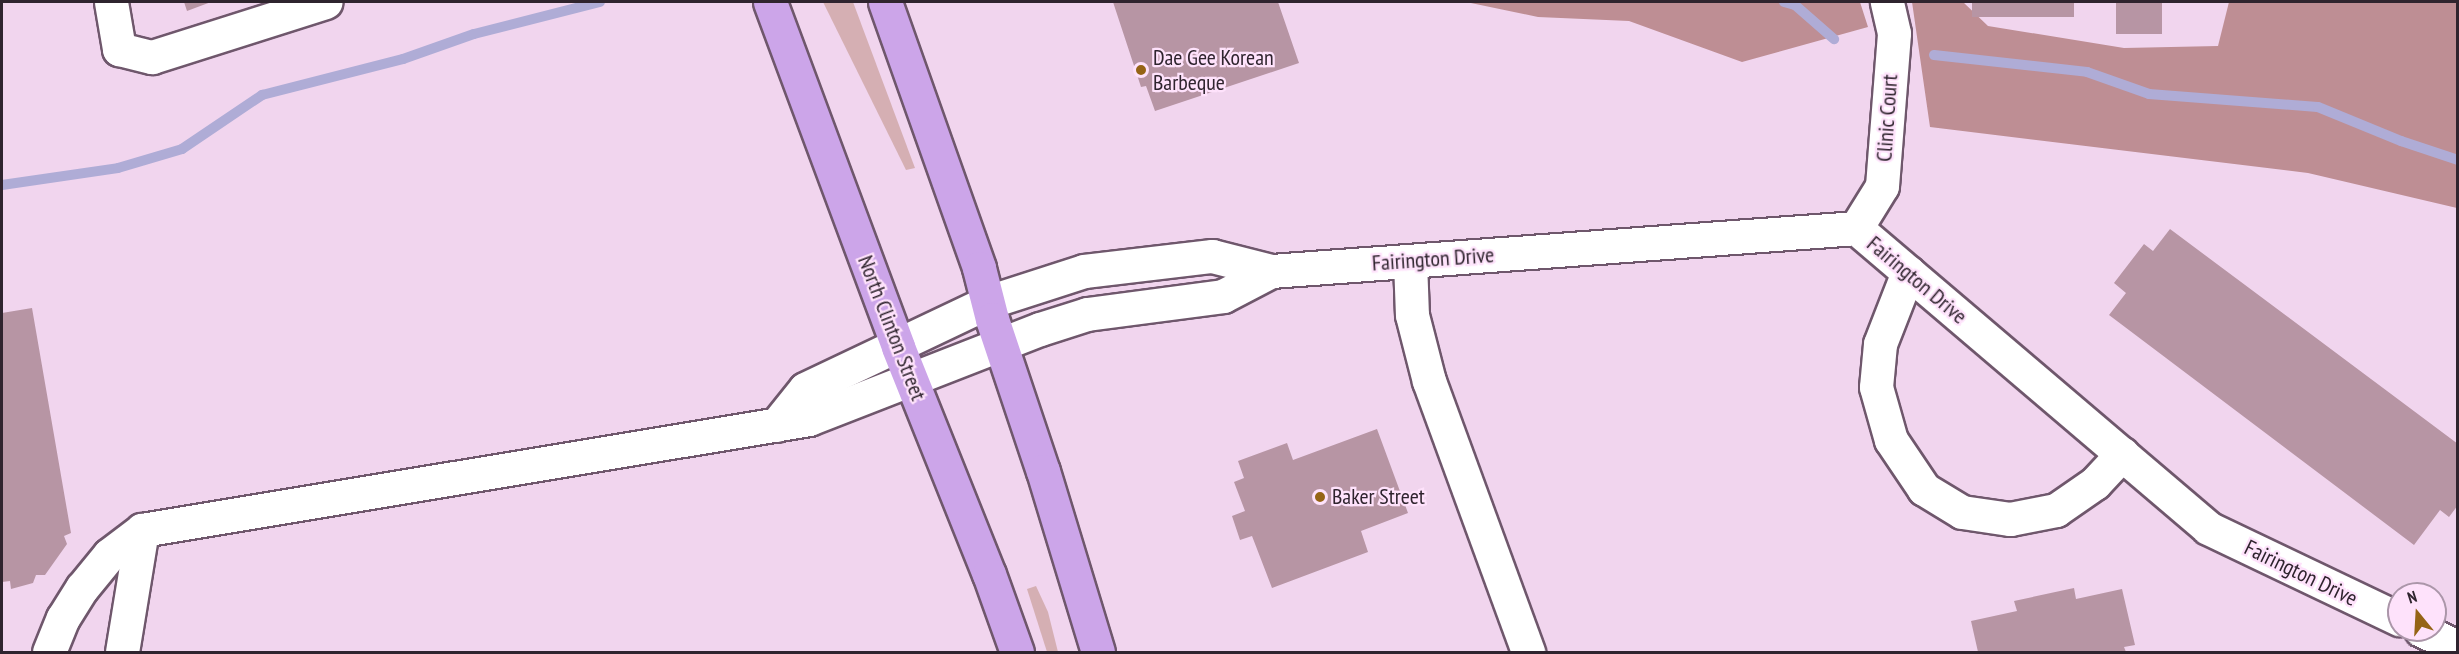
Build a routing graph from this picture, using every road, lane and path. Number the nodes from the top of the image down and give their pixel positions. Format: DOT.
graph roads {
  1 [pos="111,2"];
  2 [pos="325,2"];
  3 [pos="770,2"];
  4 [pos="885,2"];
  5 [pos="1887,2"];
  6 [pos="1856,228"];
  7 [pos="1410,261"];
  8 [pos="1271,271"];
  9 [pos="1908,272"];
  10 [pos="988,302"];
  11 [pos="1001,344"];
  12 [pos="898,347"];
  13 [pos="911,380"];
  14 [pos="776,425"];
  15 [pos="2122,454"];
  16 [pos="142,530"];
  17 [pos="2387,613"];
  18 [pos="49,652"];
  19 [pos="122,652"];
  20 [pos="1017,652"];
  21 [pos="1098,652"];
  22 [pos="1528,652"];
  1 -- 2 [label="street"];
  3 -- 12 [label="main road, North Clinton Street"];
  4 -- 10 [label="main road"];
  5 -- 6 [label="street, Clinic Court"];
  6 -- 7 [label="street, Fairington Drive"];
  6 -- 9 [label="street, Fairington Drive"];
  7 -- 8 [label="street, Fairington Drive"];
  7 -- 22 [label="street"];
  8 -- 10 [label="street, Fairington Drive"];
  8 -- 11 [label="street, Fairington Drive"];
  9 -- 15 [label="street, Fairington Drive"];
  9 -- 15 [label="street"];
  10 -- 11 [label="main road"];
  10 -- 12 [label="street, Fairington Drive"];
  11 -- 13 [label="street, Fairington Drive"];
  11 -- 21 [label="main road"];
  12 -- 13 [label="main road, North Clinton Street"];
  12 -- 14 [label="street, Fairington Drive"];
  13 -- 14 [label="street, Fairington Drive"];
  13 -- 20 [label="main road, North Clinton Street"];
  14 -- 16 [label="street, Fairington Drive"];
  15 -- 17 [label="street, Fairington Drive"];
  16 -- 18 [label="street"];
  16 -- 19 [label="street"];
}
